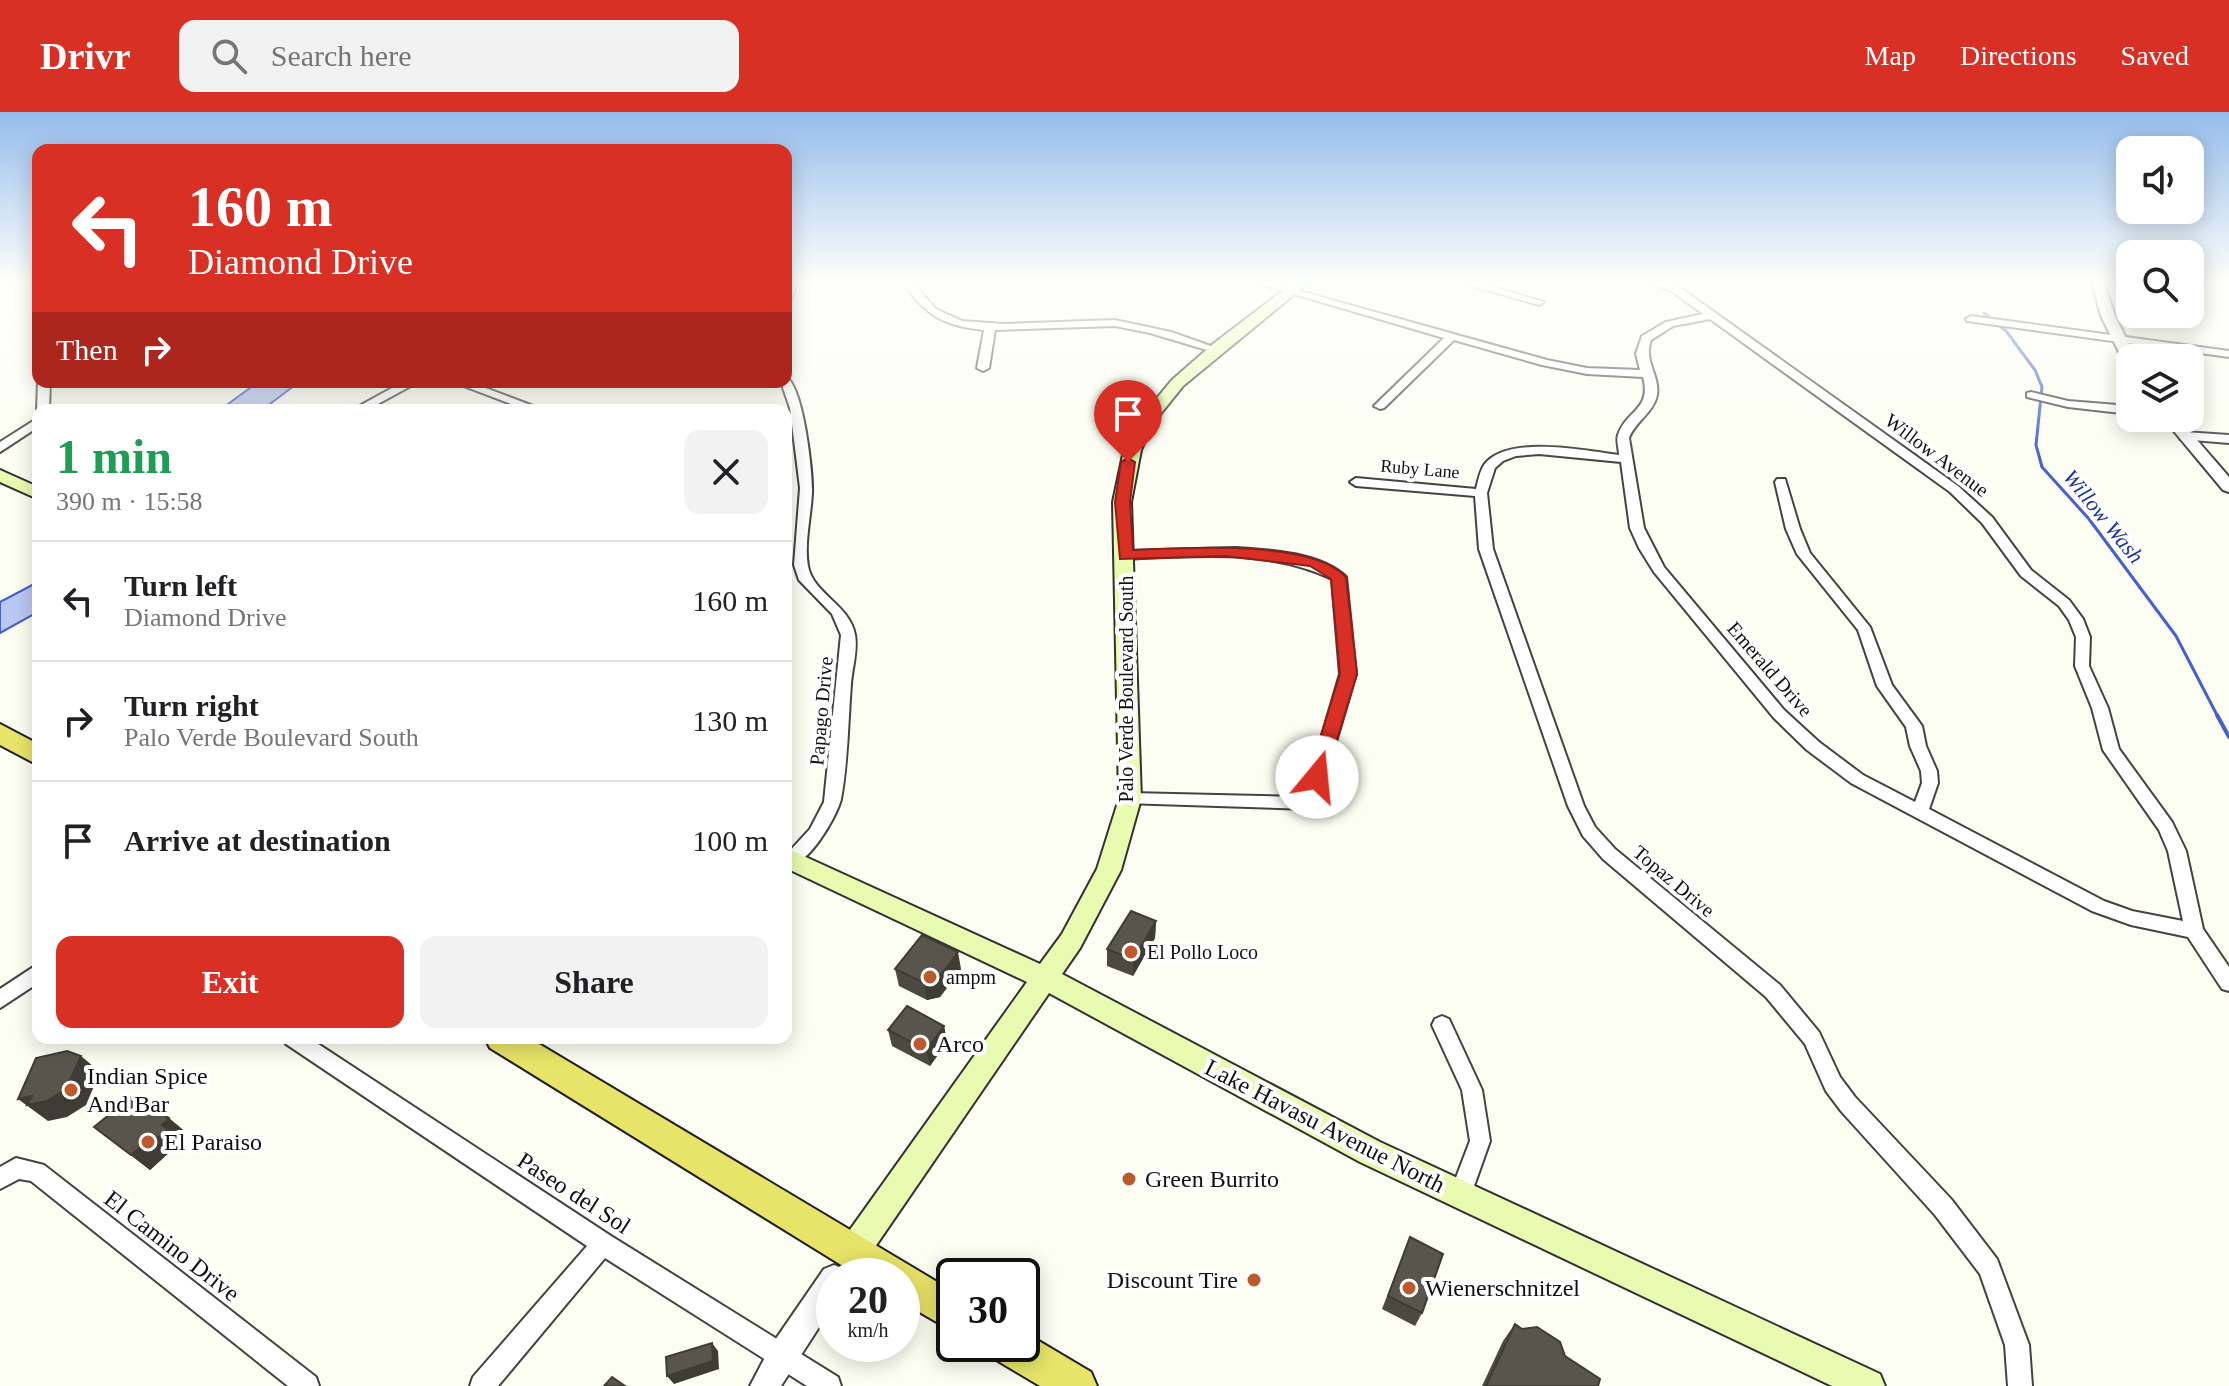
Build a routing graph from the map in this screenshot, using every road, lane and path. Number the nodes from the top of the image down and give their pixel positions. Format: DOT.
graph roads {
  1 [pos="987,342"];
  2 [pos="1192,342"];
  3 [pos="1226,342"];
  4 [pos="1445,342"];
  5 [pos="1471,342"];
  6 [pos="1645,342"];
  7 [pos="1746,342"];
  8 [pos="2149,342"];
  9 [pos="1217,350"];
  10 [pos="2229,354"];
  11 [pos="983,368"];
  12 [pos="1645,374"];
  13 [pos="400,388"];
  14 [pos="476,388"];
  15 [pos="789,388"];
  16 [pos="2031,395"];
  17 [pos="370,404"];
  18 [pos="521,404"];
  19 [pos="1380,406"];
  20 [pos="2116,408"];
  21 [pos="32,426"];
  22 [pos="2181,432"];
  23 [pos="2184,436"];
  24 [pos="2229,439"];
  25 [pos="0,448"];
  26 [pos="1625,459"];
  27 [pos="0,475"];
  28 [pos="1356,482"];
  29 [pos="1781,482"];
  30 [pos="2229,487"];
  31 [pos="32,491"];
  32 [pos="1481,493"];
  33 [pos="1125,555"];
  34 [pos="0,733"];
  35 [pos="32,752"];
  36 [pos="1130,799"];
  37 [pos="1919,812"];
  38 [pos="792,855"];
  39 [pos="792,859"];
  40 [pos="2194,931"];
  41 [pos="32,976"];
  42 [pos="1047,979"];
  43 [pos="2229,983"];
  44 [pos="0,1000"];
  45 [pos="1442,1025"];
  46 [pos="302,1044"];
  47 [pos="510,1044"];
  48 [pos="0,1179"];
  49 [pos="1460,1196"];
  50 [pos="603,1244"];
  51 [pos="825,1258"];
  52 [pos="849,1258"];
  53 [pos="816,1305"];
  54 [pos="781,1356"];
  55 [pos="1037,1362"];
  56 [pos="307,1386"];
  57 [pos="482,1386"];
  58 [pos="765,1386"];
  59 [pos="829,1386"];
  60 [pos="1077,1386"];
  61 [pos="1868,1386"];
  62 [pos="2020,1386"];
  1 -- 11 [label="street"];
  2 -- 9 [label="street"];
  3 -- 9 [label="main road, Palo Verde Boulevard South"];
  4 -- 19 [label="street"];
  5 -- 12 [label="street"];
  6 -- 12 [label="street, Emerald Drive"];
  7 -- 40 [label="street, Willow Avenue"];
  8 -- 10 [label="street"];
  9 -- 33 [label="main road, Palo Verde Boulevard South"];
  12 -- 26 [label="street, Emerald Drive"];
  13 -- 17 [label="street"];
  14 -- 18 [label="street"];
  15 -- 38 [label="street, Papago Drive"];
  16 -- 20 [label="street"];
  21 -- 25 [label="street"];
  22 -- 23 [label="street"];
  23 -- 24 [label="street"];
  23 -- 30 [label="street"];
  26 -- 32 [label="street"];
  26 -- 37 [label="street, Emerald Drive"];
  27 -- 31 [label="main road"];
  28 -- 32 [label="street, Ruby Lane"];
  29 -- 37 [label="street"];
  32 -- 62 [label="street, Topaz Drive"];
  33 -- 36 [label="main road, Palo Verde Boulevard South"];
  33 -- 36 [label="street"];
  34 -- 35 [label="highway"];
  36 -- 42 [label="main road, Palo Verde Boulevard South"];
  37 -- 40 [label="street, Emerald Drive"];
  39 -- 42 [label="main road, Lake Havasu Avenue North"];
  40 -- 43 [label="street, Willow Avenue"];
  41 -- 44 [label="street"];
  42 -- 49 [label="main road, Lake Havasu Avenue North"];
  42 -- 52 [label="main road, Palo Verde Boulevard South"];
  45 -- 49 [label="street"];
  46 -- 50 [label="street, Paseo del Sol"];
  47 -- 51 [label="highway"];
  48 -- 56 [label="street, El Camino Drive"];
  49 -- 61 [label="main road, Lake Havasu Avenue North"];
  50 -- 54 [label="street, Paseo del Sol"];
  50 -- 57 [label="street"];
  53 -- 54 [label="street, Palo Verde Boulevard South"];
  54 -- 58 [label="street, Palo Verde Boulevard South"];
  54 -- 59 [label="street, Paseo del Sol"];
  55 -- 60 [label="highway"];
}
